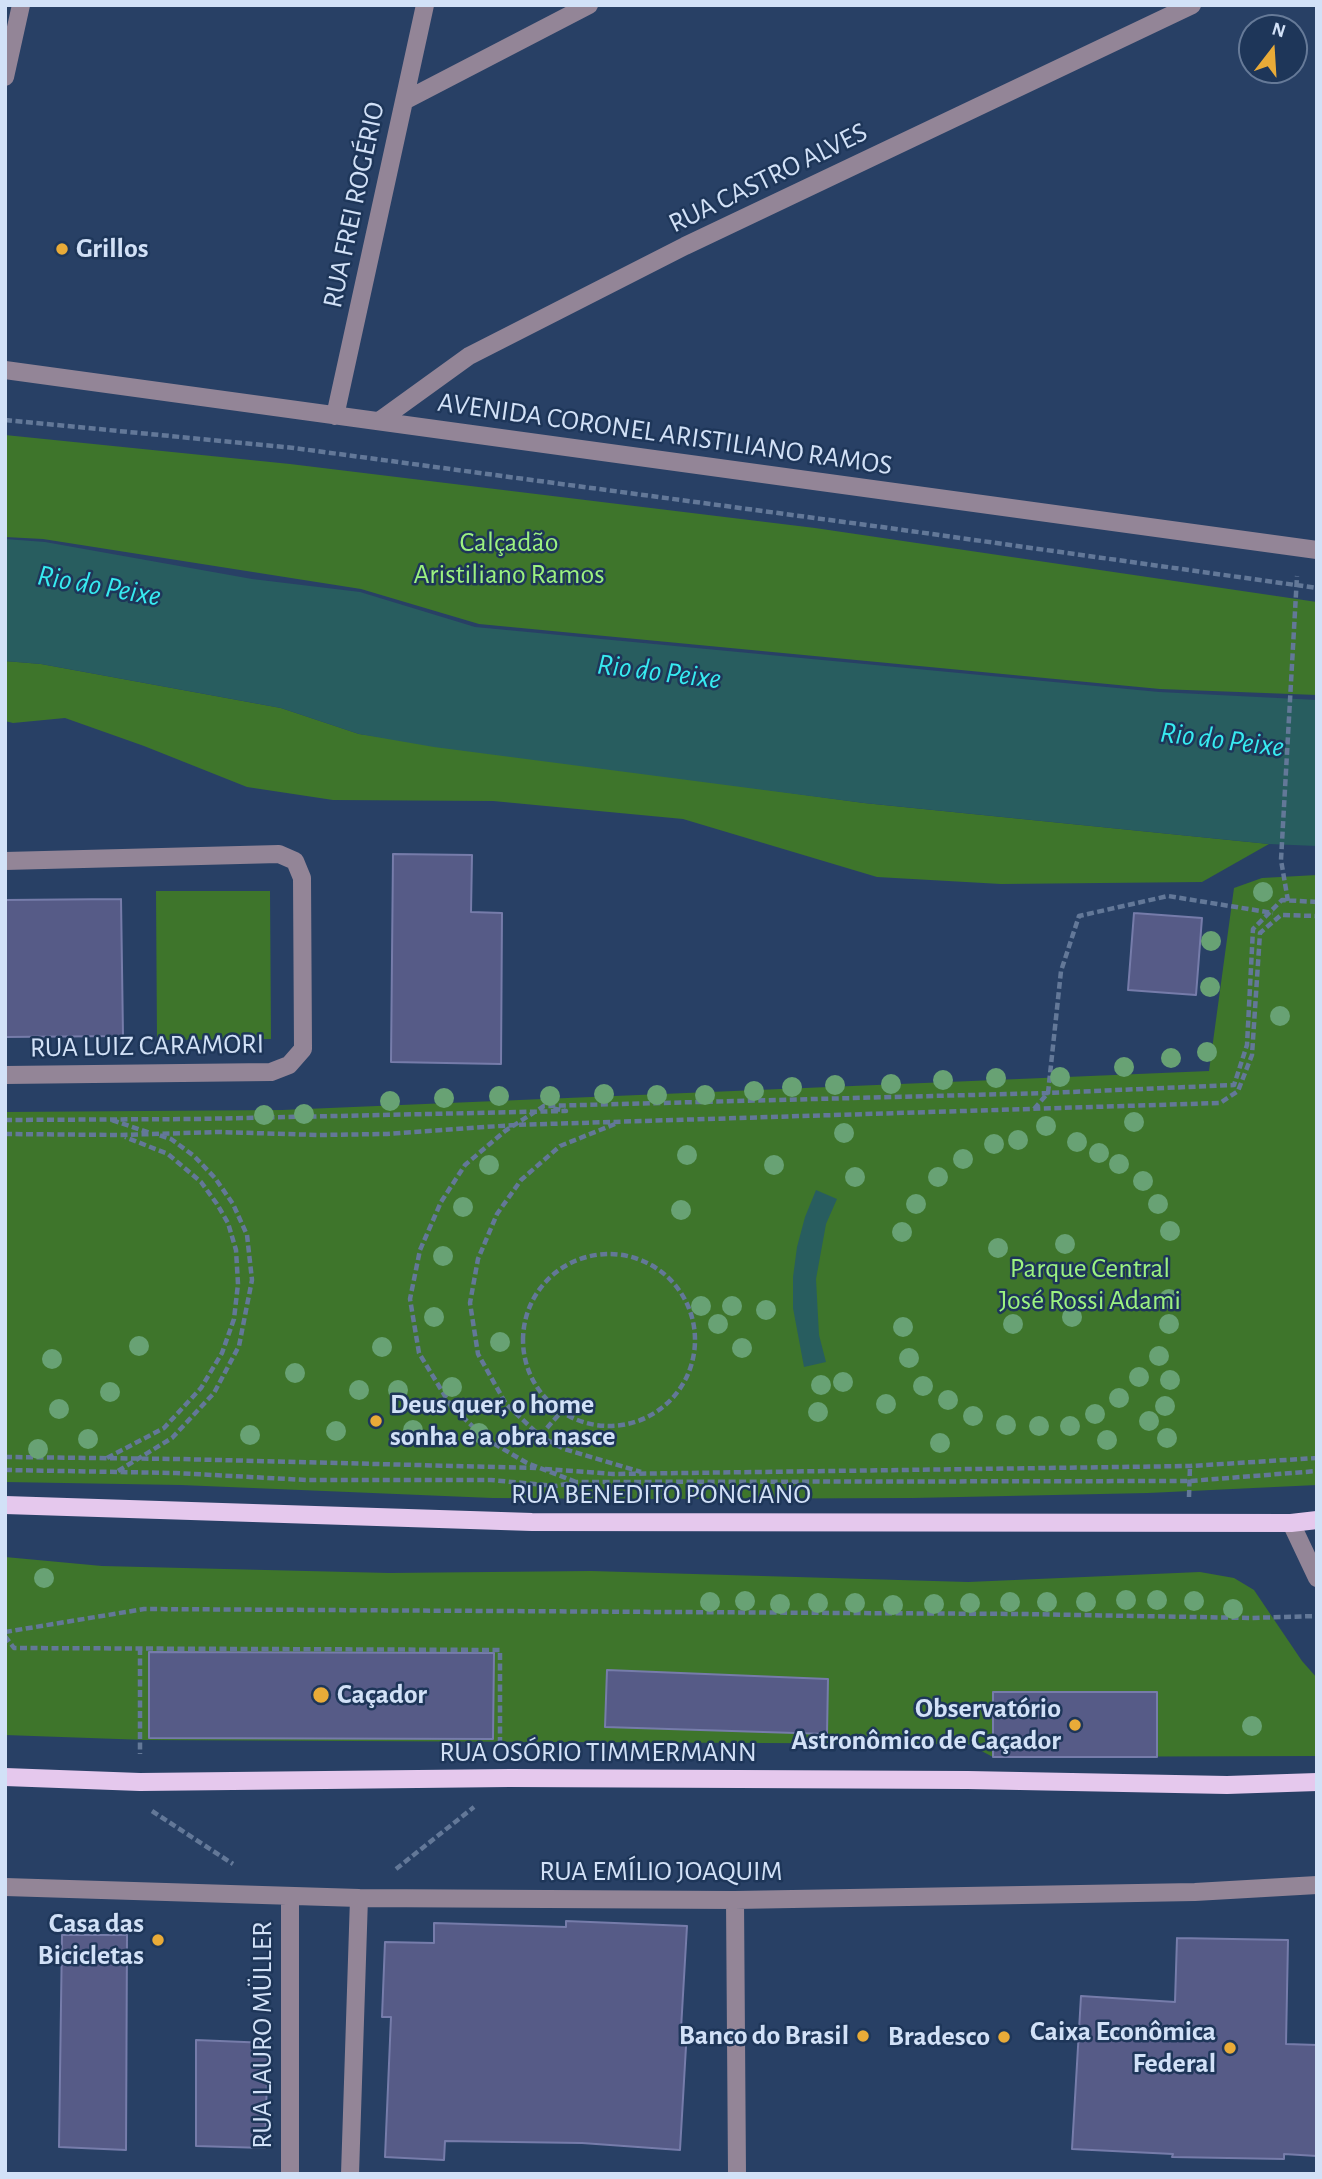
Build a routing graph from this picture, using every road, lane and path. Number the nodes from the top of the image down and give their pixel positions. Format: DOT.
graph roads {
  1 [pos="20,5"];
  2 [pos="425,5"];
  3 [pos="589,5"];
  4 [pos="1192,5"];
  5 [pos="10,31"];
  6 [pos="5,77"];
  7 [pos="404,101"];
  8 [pos="5,370"];
  9 [pos="335,416"];
  10 [pos="5,421"];
  11 [pos="379,421"];
  12 [pos="1297,547"];
  13 [pos="1317,550"];
  14 [pos="1296,586"];
  15 [pos="1317,589"];
  16 [pos="5,861"];
  17 [pos="1288,901"];
  18 [pos="1317,902"];
  19 [pos="1271,912"];
  20 [pos="1280,915"];
  21 [pos="1317,916"];
  22 [pos="5,1075"];
  23 [pos="1048,1093"];
  24 [pos="544,1106"];
  25 [pos="1034,1109"];
  26 [pos="107,1119"];
  27 [pos="5,1120"];
  28 [pos="618,1123"];
  29 [pos="514,1125"];
  30 [pos="5,1134"];
  31 [pos="154,1134"];
  32 [pos="121,1135"];
  33 [pos="561,1412"];
  34 [pos="540,1436"];
  35 [pos="5,1457"];
  36 [pos="106,1458"];
  37 [pos="1317,1458"];
  38 [pos="139,1459"];
  39 [pos="1190,1466"];
  40 [pos="540,1468"];
  41 [pos="5,1470"];
  42 [pos="1317,1471"];
  43 [pos="117,1472"];
  44 [pos="645,1474"];
  45 [pos="1189,1480"];
  46 [pos="576,1482"];
  47 [pos="1189,1497"];
  48 [pos="5,1504"];
  49 [pos="1317,1520"];
  50 [pos="1291,1523"];
  51 [pos="1317,1578"];
  52 [pos="1317,1616"];
  53 [pos="5,1634"];
  54 [pos="140,1648"];
  55 [pos="500,1745"];
  56 [pos="140,1754"];
  57 [pos="5,1777"];
  58 [pos="510,1778"];
  59 [pos="1317,1782"];
  60 [pos="151,1811"];
  61 [pos="244,1871"];
  62 [pos="1317,1885"];
  63 [pos="5,1887"];
  64 [pos="290,1897"];
  65 [pos="359,1898"];
  66 [pos="735,1900"];
  67 [pos="290,2174"];
  68 [pos="350,2174"];
  69 [pos="737,2174"];
  1 -- 5 [label="street"];
  2 -- 7 [label="street, RUA FREI ROGÉRIO"];
  3 -- 7 [label="street"];
  4 -- 11 [label="street, RUA CASTRO ALVES"];
  5 -- 6 [label="street"];
  7 -- 9 [label="street, RUA FREI ROGÉRIO"];
  8 -- 9 [label="street, AVENIDA CORONEL ARISTILIANO RAMOS"];
  9 -- 11 [label="street, AVENIDA CORONEL ARISTILIANO RAMOS"];
  10 -- 14 [label="path"];
  11 -- 12 [label="street, AVENIDA CORONEL ARISTILIANO RAMOS"];
  12 -- 13 [label="street, AVENIDA CORONEL ARISTILIANO RAMOS"];
  12 -- 14 [label="path"];
  14 -- 15 [label="path"];
  14 -- 17 [label="path"];
  16 -- 22 [label="street, RUA LUIZ CARAMORI"];
  17 -- 18 [label="path"];
  17 -- 19 [label="path"];
  19 -- 20 [label="path"];
  19 -- 23 [label="path"];
  19 -- 23 [label="path"];
  20 -- 21 [label="path"];
  20 -- 25 [label="path"];
  23 -- 24 [label="path"];
  23 -- 25 [label="path"];
  24 -- 26 [label="path"];
  24 -- 29 [label="path"];
  25 -- 28 [label="path"];
  26 -- 27 [label="path"];
  26 -- 31 [label="path"];
  28 -- 29 [label="path"];
  28 -- 34 [label="path"];
  29 -- 31 [label="path"];
  29 -- 40 [label="path"];
  30 -- 32 [label="path"];
  31 -- 32 [label="path"];
  31 -- 38 [label="path"];
  32 -- 36 [label="path"];
  33 -- 33 [label="path"];
  33 -- 34 [label="path"];
  34 -- 44 [label="path"];
  35 -- 36 [label="path"];
  36 -- 38 [label="path"];
  37 -- 39 [label="path"];
  38 -- 40 [label="path"];
  38 -- 43 [label="path"];
  39 -- 44 [label="path"];
  39 -- 45 [label="path"];
  40 -- 44 [label="path"];
  40 -- 46 [label="path"];
  41 -- 43 [label="path"];
  42 -- 45 [label="path"];
  43 -- 46 [label="path"];
  45 -- 46 [label="path"];
  45 -- 47 [label="path"];
  48 -- 50 [label="main road, RUA BENEDITO PONCIANO"];
  49 -- 50 [label="main road, RUA BENEDITO PONCIANO"];
  50 -- 51 [label="street"];
  52 -- 53 [label="path"];
  53 -- 54 [label="path"];
  54 -- 55 [label="path"];
  54 -- 56 [label="path"];
  57 -- 58 [label="main road, RUA OSÓRIO TIMMERMANN"];
  58 -- 59 [label="main road, RUA OSÓRIO TIMMERMANN"];
  58 -- 65 [label="path"];
  60 -- 61 [label="path"];
  62 -- 66 [label="street, RUA EMÍLIO JOAQUIM"];
  63 -- 64 [label="street, RUA EMÍLIO JOAQUIM"];
  64 -- 65 [label="street, RUA EMÍLIO JOAQUIM"];
  64 -- 67 [label="street, RUA LAURO MÜLLER"];
  65 -- 66 [label="street, RUA EMÍLIO JOAQUIM"];
  65 -- 68 [label="street"];
  66 -- 69 [label="street"];
}
